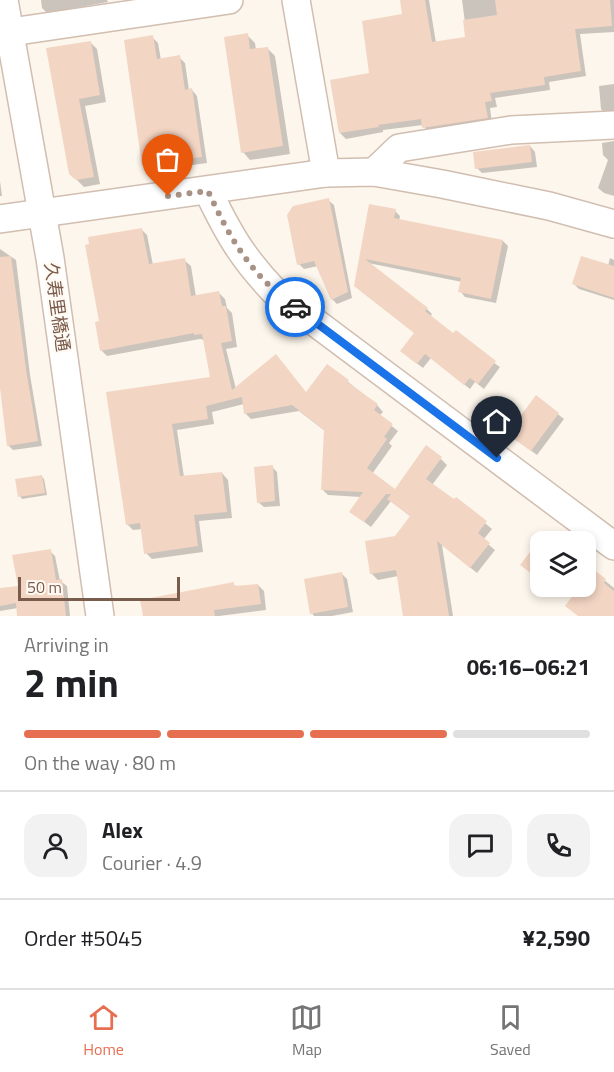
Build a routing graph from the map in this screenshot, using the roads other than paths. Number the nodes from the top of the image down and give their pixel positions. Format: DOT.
graph roads {
  1 [pos="4,0"];
  2 [pos="228,0"];
  3 [pos="296,0"];
  4 [pos="11,32"];
  5 [pos="614,125"];
  6 [pos="374,172"];
  7 [pos="326,173"];
  8 [pos="208,191"];
  9 [pos="42,212"];
  10 [pos="0,219"];
  11 [pos="614,224"];
  12 [pos="614,546"];
  13 [pos="100,616"];
  1 -- 4 [label="street, 久寿里橋通"];
  2 -- 4 [label="street"];
  3 -- 7 [label="street"];
  4 -- 9 [label="street, 久寿里橋通"];
  5 -- 6 [label="street"];
  6 -- 7 [label="street"];
  6 -- 11 [label="street"];
  7 -- 8 [label="street"];
  8 -- 9 [label="street"];
  8 -- 12 [label="street"];
  9 -- 10 [label="street"];
  9 -- 13 [label="street, 久寿里橋通"];
}
